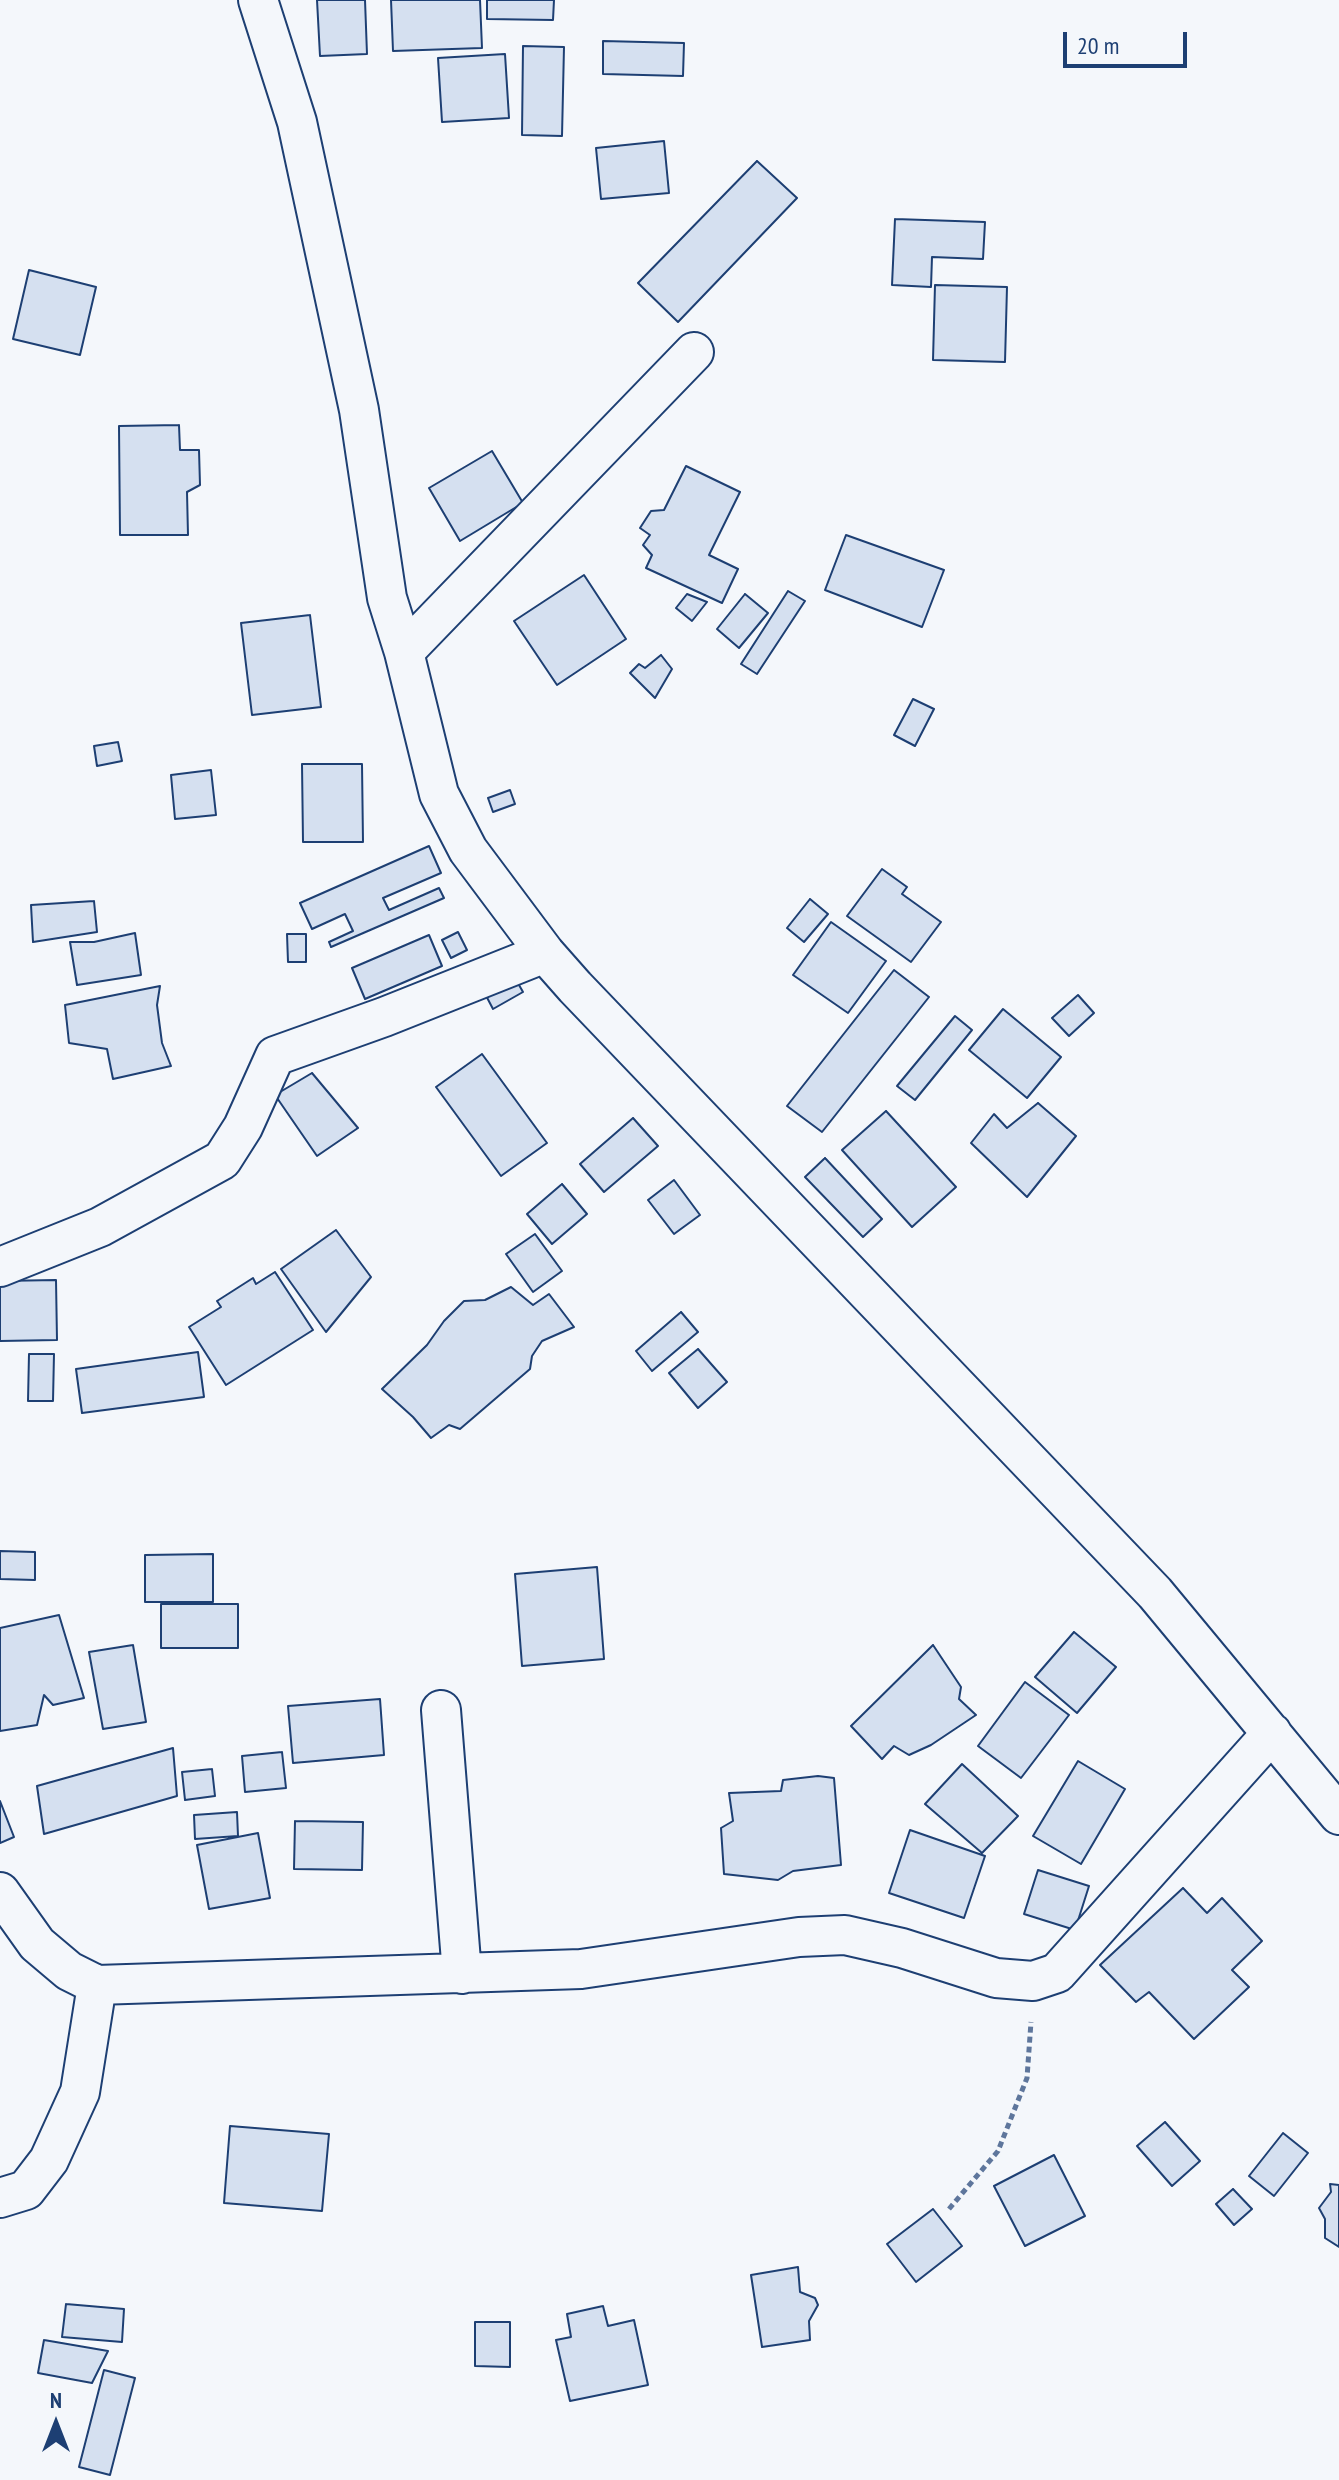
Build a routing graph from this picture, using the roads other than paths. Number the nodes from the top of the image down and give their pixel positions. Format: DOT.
graph roads {
  1 [pos="258,0"];
  2 [pos="694,352"];
  3 [pos="404,652"];
  4 [pos="545,953"];
  5 [pos="0,1267"];
  6 [pos="441,1710"];
  7 [pos="1272,1733"];
  8 [pos="1339,1815"];
  9 [pos="0,1892"];
  10 [pos="462,1974"];
  11 [pos="97,1985"];
  12 [pos="0,2198"];
  1 -- 3 [label="street"];
  2 -- 3 [label="street"];
  3 -- 4 [label="street"];
  4 -- 5 [label="street"];
  4 -- 7 [label="street"];
  6 -- 10 [label="street"];
  7 -- 8 [label="street"];
  7 -- 10 [label="street"];
  9 -- 11 [label="street"];
  10 -- 11 [label="street"];
  11 -- 12 [label="street"];
}
